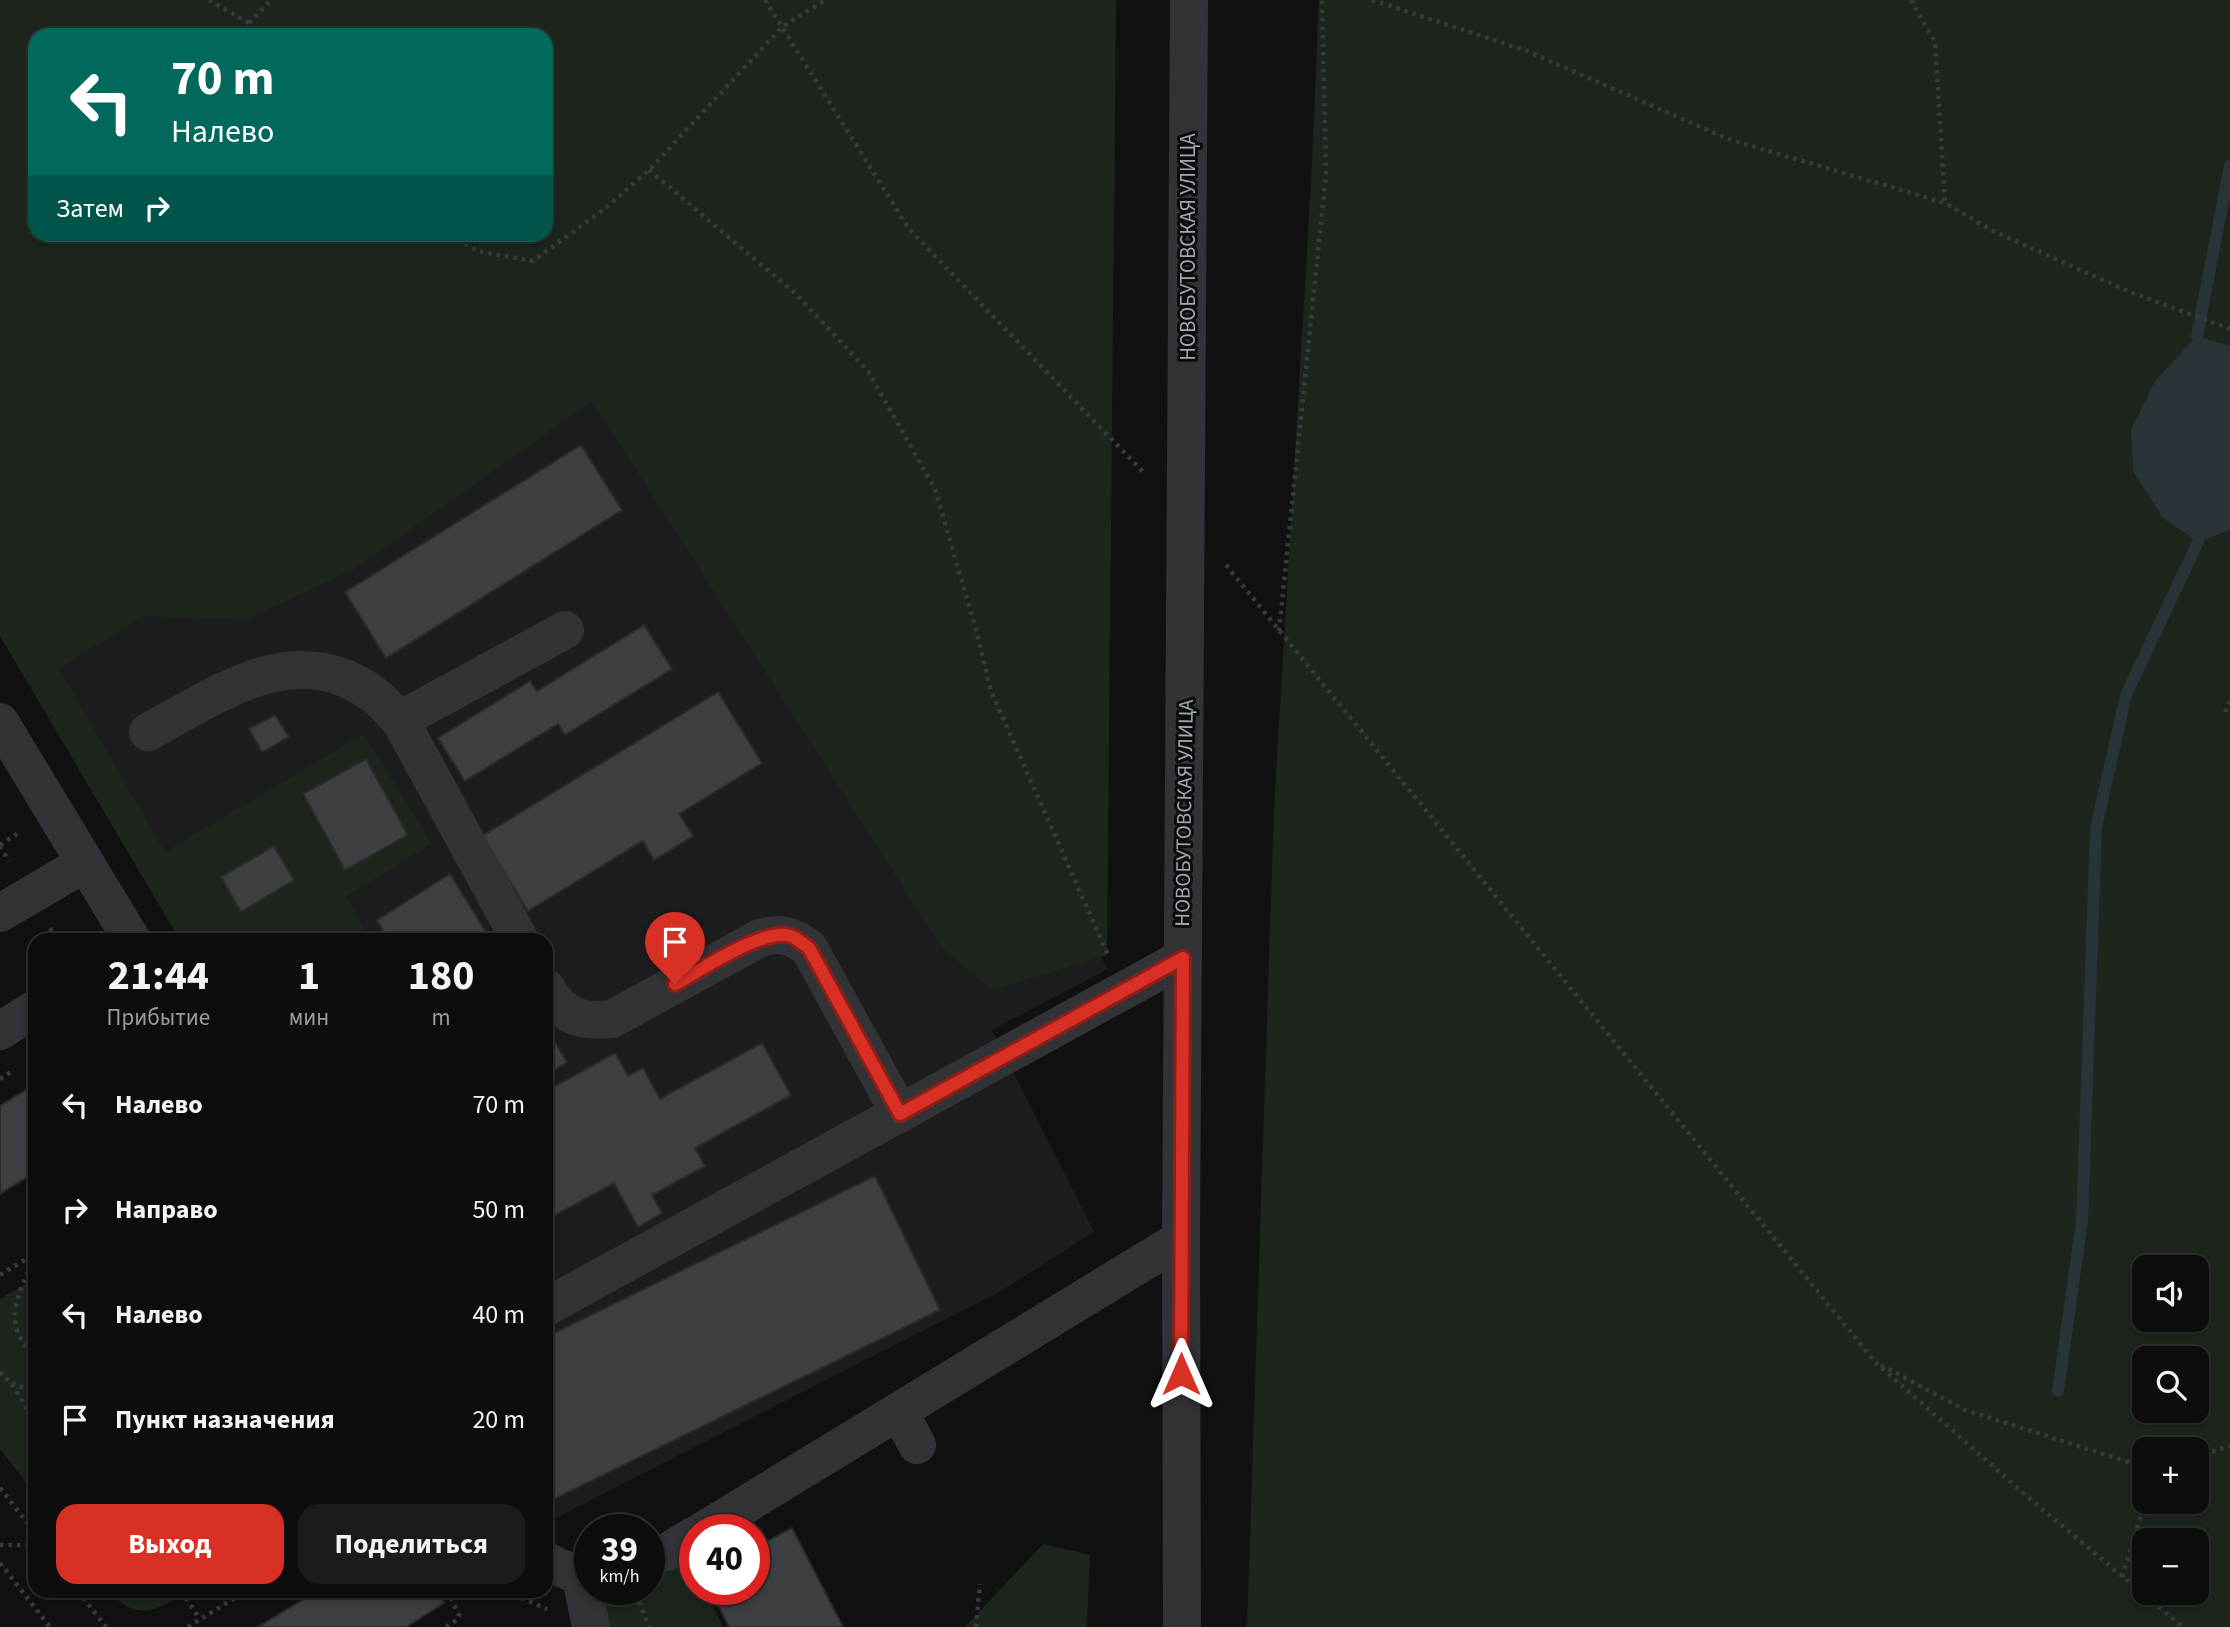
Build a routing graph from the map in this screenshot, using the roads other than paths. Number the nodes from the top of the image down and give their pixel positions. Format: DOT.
graph roads {
  1 [pos="1189,0"];
  2 [pos="565,630"];
  3 [pos="400,720"];
  4 [pos="0,722"];
  5 [pos="148,732"];
  6 [pos="85,863"];
  7 [pos="0,913"];
  8 [pos="128,933"];
  9 [pos="516,933"];
  10 [pos="1183,958"];
  11 [pos="553,998"];
  12 [pos="28,1013"];
  13 [pos="0,1031"];
  14 [pos="900,1114"];
  15 [pos="1181,1239"];
  16 [pos="553,1303"];
  17 [pos="899,1410"];
  18 [pos="918,1445"];
  19 [pos="730,1514"];
  20 [pos="553,1563"];
  21 [pos="574,1571"];
  22 [pos="588,1605"];
  23 [pos="591,1627"];
  24 [pos="1182,1627"];
  1 -- 10 [label="street, НОВОБУТОВСКАЯ УЛИЦА"];
  2 -- 3 [label="street"];
  3 -- 5 [label="street"];
  3 -- 9 [label="street"];
  4 -- 6 [label="street"];
  6 -- 7 [label="street"];
  6 -- 8 [label="street"];
  10 -- 14 [label="street"];
  10 -- 15 [label="street, НОВОБУТОВСКАЯ УЛИЦА"];
  11 -- 14 [label="street"];
  12 -- 13 [label="street"];
  14 -- 16 [label="street"];
  15 -- 17 [label="street"];
  15 -- 24 [label="street, НОВОБУТОВСКАЯ УЛИЦА"];
  17 -- 18 [label="street"];
  17 -- 19 [label="street"];
  20 -- 21 [label="street"];
  22 -- 23 [label="street"];
}
